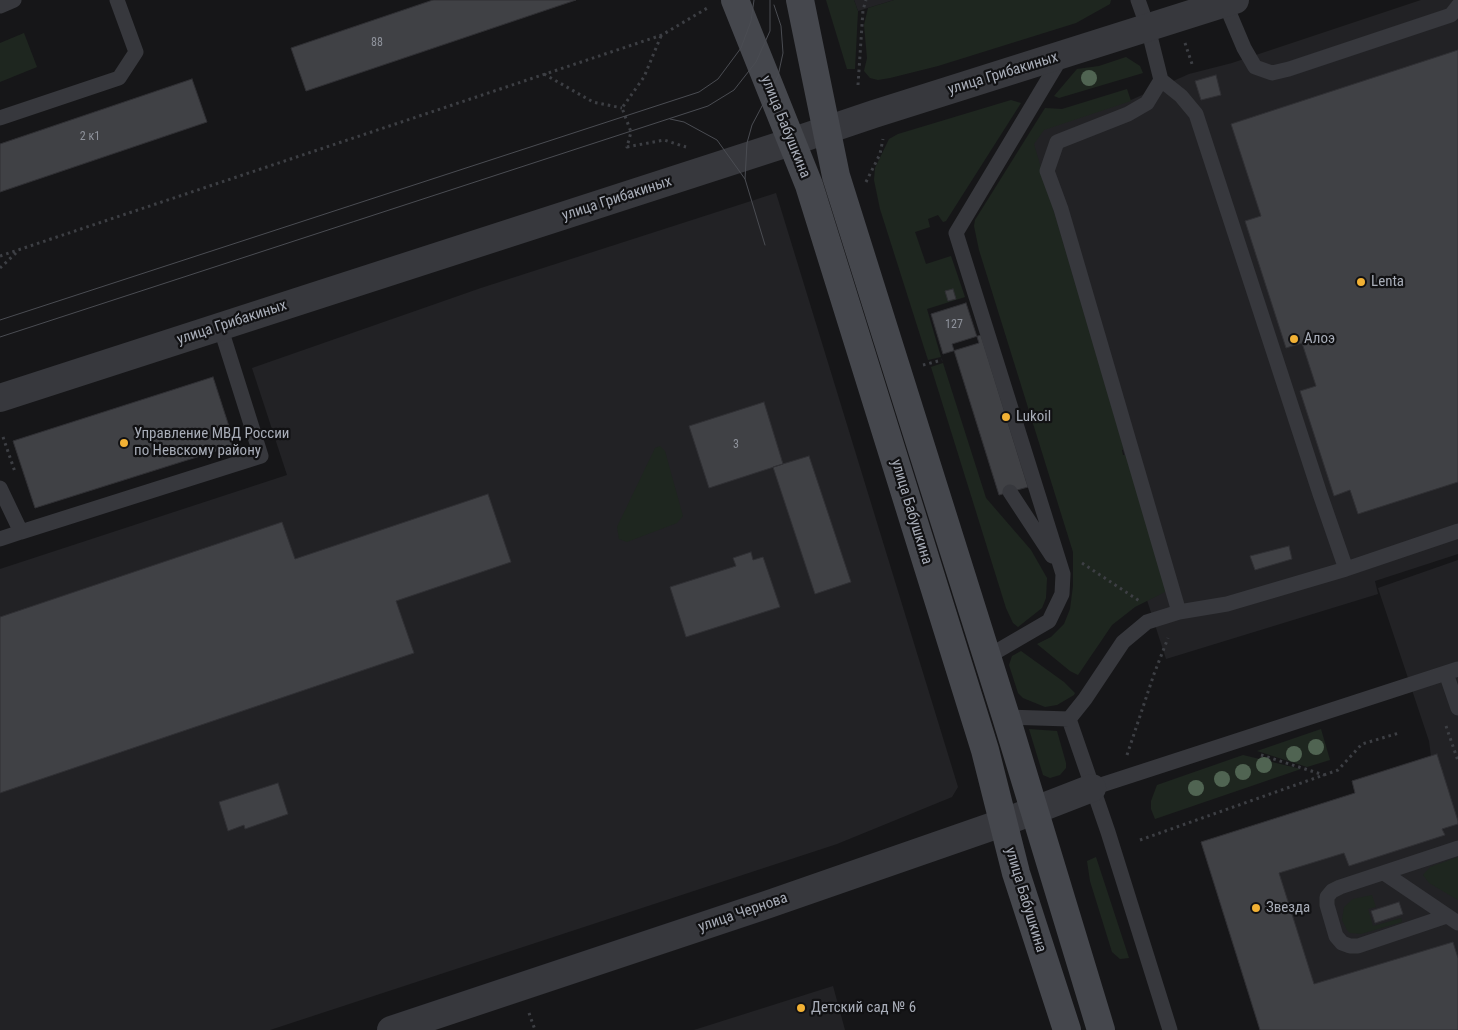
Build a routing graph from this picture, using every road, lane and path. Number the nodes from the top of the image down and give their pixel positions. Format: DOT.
graph roads {
  1 [pos="14,0"];
  2 [pos="117,0"];
  3 [pos="800,0"];
  4 [pos="866,0"];
  5 [pos="1138,0"];
  6 [pos="1230,2"];
  7 [pos="722,3"];
  8 [pos="0,6"];
  9 [pos="1458,6"];
  10 [pos="1148,28"];
  11 [pos="662,35"];
  12 [pos="1062,56"];
  13 [pos="544,74"];
  14 [pos="1161,80"];
  15 [pos="858,85"];
  16 [pos="622,108"];
  17 [pos="0,118"];
  18 [pos="828,130"];
  19 [pos="883,134"];
  20 [pos="791,142"];
  21 [pos="688,148"];
  22 [pos="865,182"];
  23 [pos="18,251"];
  24 [pos="0,256"];
  25 [pos="0,268"];
  26 [pos="220,326"];
  27 [pos="942,360"];
  28 [pos="923,365"];
  29 [pos="0,398"];
  30 [pos="0,488"];
  31 [pos="1010,492"];
  32 [pos="1458,531"];
  33 [pos="22,532"];
  34 [pos="0,539"];
  35 [pos="1056,551"];
  36 [pos="1346,569"];
  37 [pos="1063,574"];
  38 [pos="1146,605"];
  39 [pos="1179,612"];
  40 [pos="987,657"];
  41 [pos="1452,671"];
  42 [pos="1458,708"];
  43 [pos="1006,717"];
  44 [pos="1069,719"];
  45 [pos="1399,733"];
  46 [pos="1225,743"];
  47 [pos="1325,775"];
  48 [pos="1119,779"];
  49 [pos="1092,788"];
  50 [pos="1034,809"];
  51 [pos="1002,823"];
  52 [pos="1140,840"];
  53 [pos="1458,848"];
  54 [pos="1384,873"];
  55 [pos="1453,919"];
  56 [pos="528,1010"];
  57 [pos="391,1030"];
  58 [pos="535,1030"];
  59 [pos="1067,1030"];
  60 [pos="1101,1030"];
  61 [pos="1170,1030"];
  1 -- 8 [label="lane"];
  2 -- 17 [label="lane"];
  3 -- 18 [label="main road, улица Бабушкина"];
  4 -- 15 [label="path"];
  5 -- 10 [label="lane"];
  6 -- 9 [label="lane"];
  6 -- 10 [label="street, улица Грибакиных"];
  7 -- 11 [label="path"];
  7 -- 20 [label="main road, улица Бабушкина"];
  10 -- 12 [label="street, улица Грибакиных"];
  10 -- 14 [label="lane"];
  11 -- 13 [label="path"];
  11 -- 16 [label="path"];
  12 -- 18 [label="street, улица Грибакиных"];
  12 -- 35 [label="lane"];
  13 -- 16 [label="path"];
  13 -- 23 [label="path"];
  14 -- 36 [label="lane"];
  14 -- 39 [label="lane"];
  16 -- 21 [label="path"];
  18 -- 20 [label="street, улица Грибакиных"];
  18 -- 40 [label="main road, улица Бабушкина"];
  19 -- 22 [label="path"];
  20 -- 26 [label="street, улица Грибакиных"];
  20 -- 51 [label="main road, улица Бабушкина"];
  23 -- 24 [label="path"];
  23 -- 25 [label="path"];
  26 -- 29 [label="street, улица Грибакиных"];
  26 -- 33 [label="lane"];
  27 -- 28 [label="path"];
  30 -- 33 [label="lane"];
  31 -- 37 [label="lane"];
  32 -- 36 [label="lane"];
  33 -- 34 [label="lane"];
  35 -- 37 [label="lane"];
  35 -- 38 [label="path"];
  36 -- 39 [label="lane"];
  37 -- 40 [label="lane"];
  39 -- 44 [label="lane"];
  39 -- 48 [label="path"];
  40 -- 43 [label="main road, улица Бабушкина"];
  41 -- 42 [label="lane"];
  41 -- 46 [label="lane"];
  43 -- 44 [label="lane"];
  43 -- 50 [label="main road, улица Бабушкина"];
  44 -- 49 [label="lane"];
  45 -- 47 [label="path"];
  46 -- 47 [label="path"];
  46 -- 48 [label="lane"];
  47 -- 52 [label="path"];
  48 -- 49 [label="lane"];
  49 -- 50 [label="street, улица Чернова"];
  49 -- 61 [label="lane"];
  50 -- 51 [label="street, улица Чернова"];
  50 -- 60 [label="main road, улица Бабушкина"];
  51 -- 57 [label="street, улица Чернова"];
  51 -- 59 [label="main road, улица Бабушкина"];
  53 -- 54 [label="lane"];
  54 -- 55 [label="lane"];
  54 -- 55 [label="lane"];
  56 -- 58 [label="path"];
}
